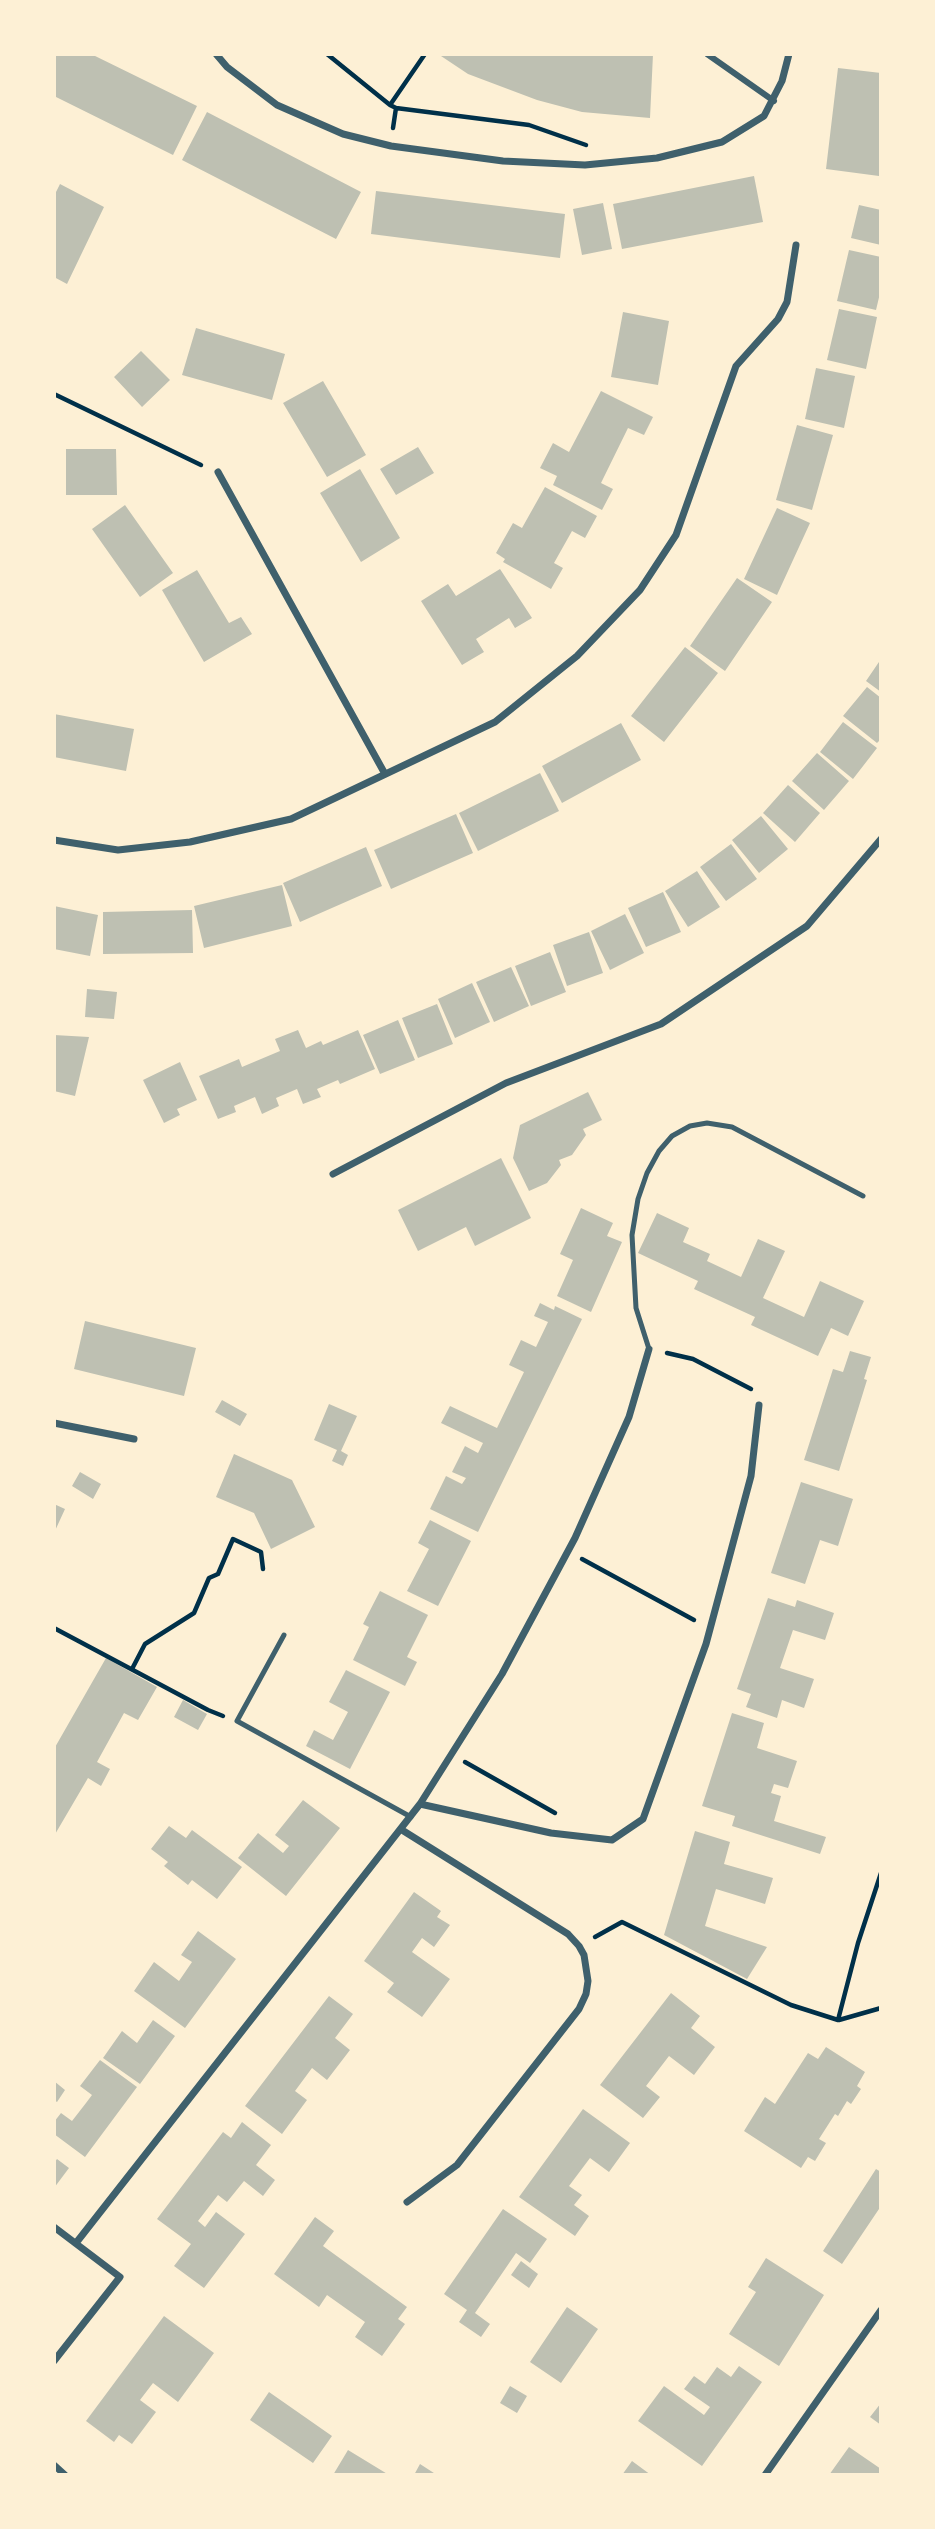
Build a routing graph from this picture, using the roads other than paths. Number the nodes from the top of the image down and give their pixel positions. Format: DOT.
graph roads {
  1 [pos="216,54"];
  2 [pos="707,54"];
  3 [pos="789,54"];
  4 [pos="774,101"];
  5 [pos="796,245"];
  6 [pos="218,472"];
  7 [pos="386,774"];
  8 [pos="881,839"];
  9 [pos="54,840"];
  10 [pos="333,1174"];
  11 [pos="863,1196"];
  12 [pos="649,1349"];
  13 [pos="759,1405"];
  14 [pos="54,1423"];
  15 [pos="134,1439"];
  16 [pos="284,1634"];
  17 [pos="420,1804"];
  18 [pos="411,1818"];
  19 [pos="402,1830"];
  20 [pos="407,2202"];
  21 [pos="54,2227"];
  22 [pos="76,2243"];
  23 [pos="881,2310"];
  24 [pos="54,2361"];
  25 [pos="54,2465"];
  26 [pos="65,2475"];
  27 [pos="765,2475"];
  1 -- 4 [label="street"];
  2 -- 4 [label="street"];
  3 -- 4 [label="street"];
  5 -- 7 [label="street"];
  6 -- 7 [label="street"];
  7 -- 9 [label="street"];
  8 -- 10 [label="street"];
  11 -- 12 [label="lane"];
  12 -- 17 [label="street"];
  13 -- 17 [label="street"];
  14 -- 15 [label="street"];
  16 -- 18 [label="lane"];
  17 -- 18 [label="street"];
  18 -- 19 [label="street"];
  19 -- 20 [label="street"];
  19 -- 22 [label="street"];
  21 -- 22 [label="street"];
  22 -- 24 [label="street"];
  23 -- 27 [label="street"];
  25 -- 26 [label="street"];
}
